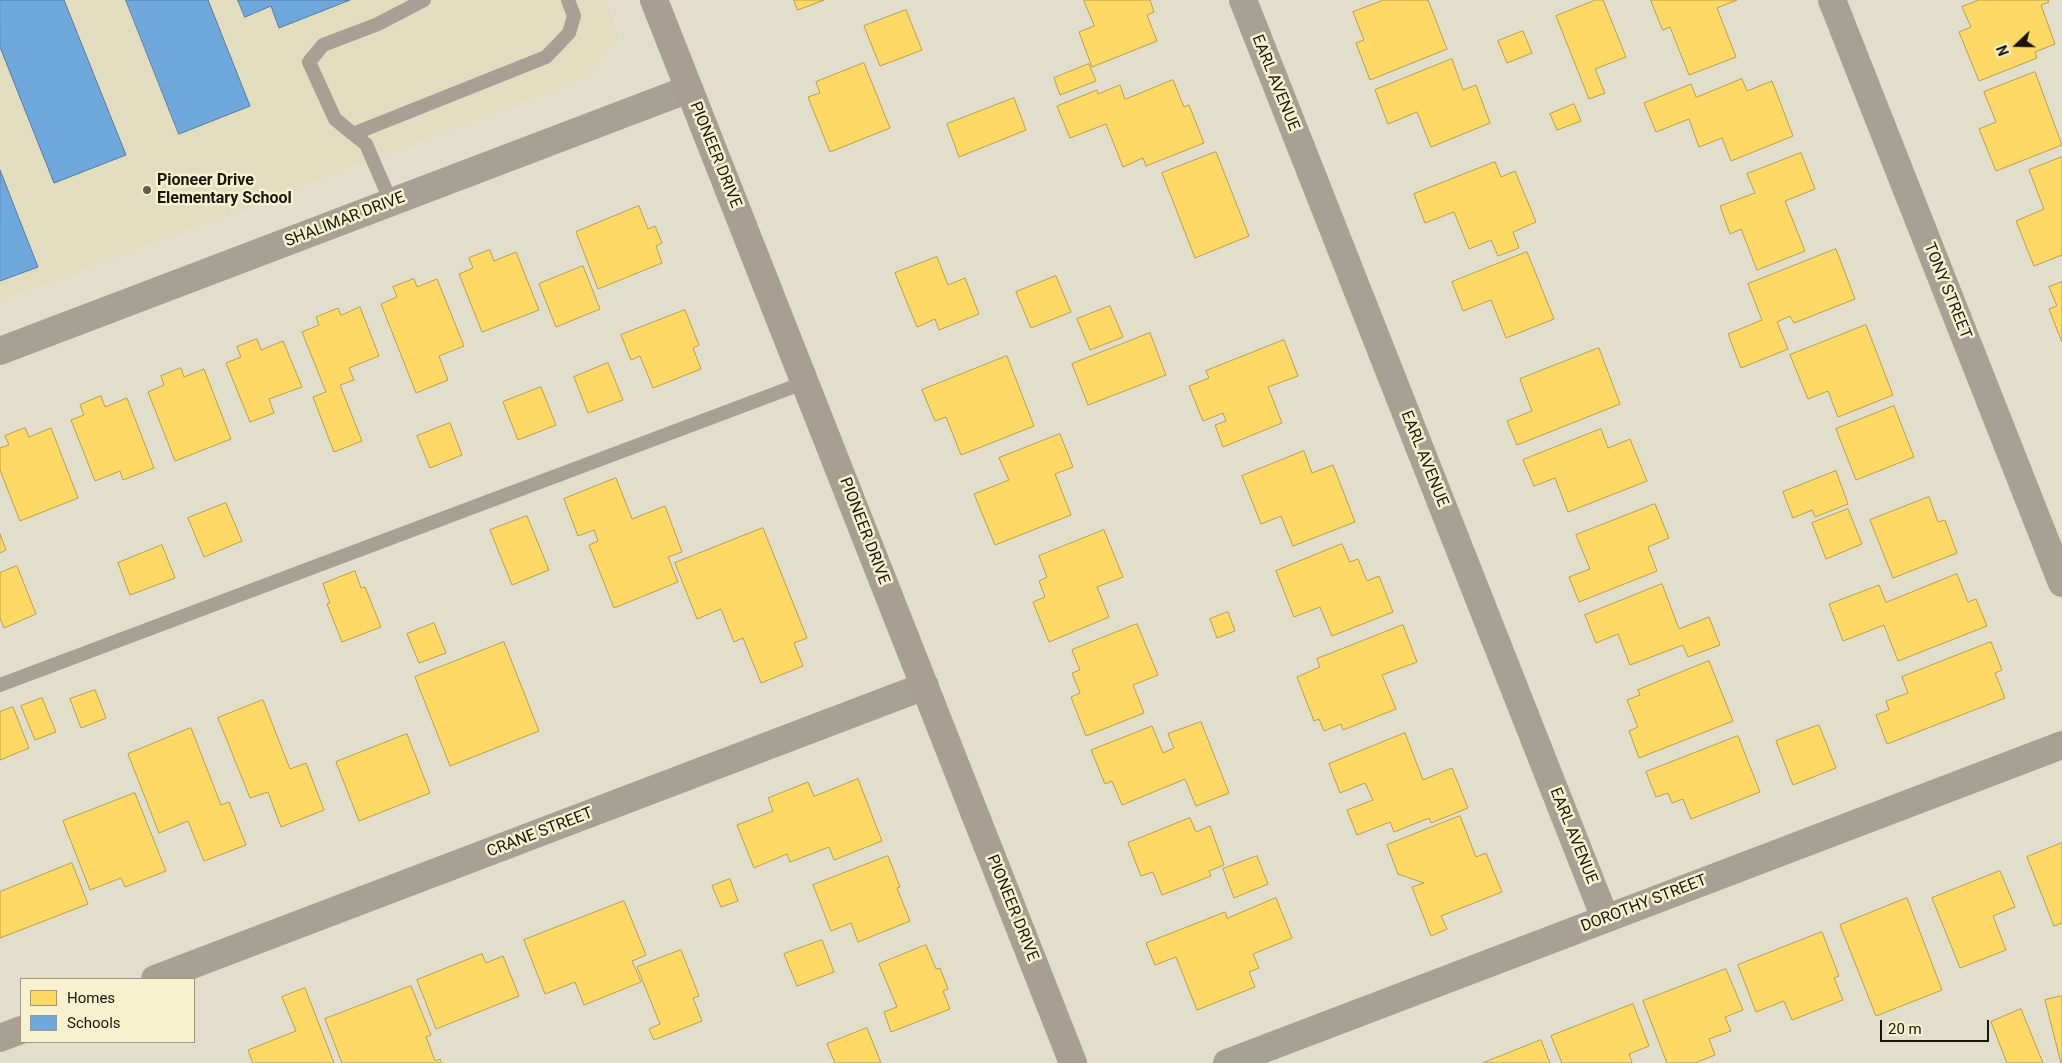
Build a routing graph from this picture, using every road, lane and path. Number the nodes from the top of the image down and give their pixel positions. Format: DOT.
graph roads {
  1 [pos="424,0"];
  2 [pos="568,0"];
  3 [pos="654,0"];
  4 [pos="1243,0"];
  5 [pos="1832,0"];
  6 [pos="689,89"];
  7 [pos="353,134"];
  8 [pos="391,202"];
  9 [pos="0,351"];
  10 [pos="806,382"];
  11 [pos="2062,582"];
  12 [pos="0,685"];
  13 [pos="925,686"];
  14 [pos="2062,745"];
  15 [pos="1606,918"];
  16 [pos="158,978"];
  17 [pos="20,1030"];
  18 [pos="0,1038"];
  19 [pos="1074,1063"];
  20 [pos="1227,1063"];
  1 -- 7 [label="lane"];
  2 -- 7 [label="lane"];
  3 -- 6 [label="street, PIONEER DRIVE"];
  4 -- 15 [label="street, EARL AVENUE"];
  5 -- 11 [label="street, TONY STREET"];
  6 -- 8 [label="street, SHALIMAR DRIVE"];
  6 -- 10 [label="street, PIONEER DRIVE"];
  7 -- 8 [label="lane"];
  8 -- 9 [label="street, SHALIMAR DRIVE"];
  10 -- 12 [label="lane"];
  10 -- 13 [label="street, PIONEER DRIVE"];
  13 -- 16 [label="street, CRANE STREET"];
  13 -- 19 [label="street, PIONEER DRIVE"];
  14 -- 15 [label="street, DOROTHY STREET"];
  15 -- 20 [label="street, DOROTHY STREET"];
  17 -- 18 [label="street"];
}
